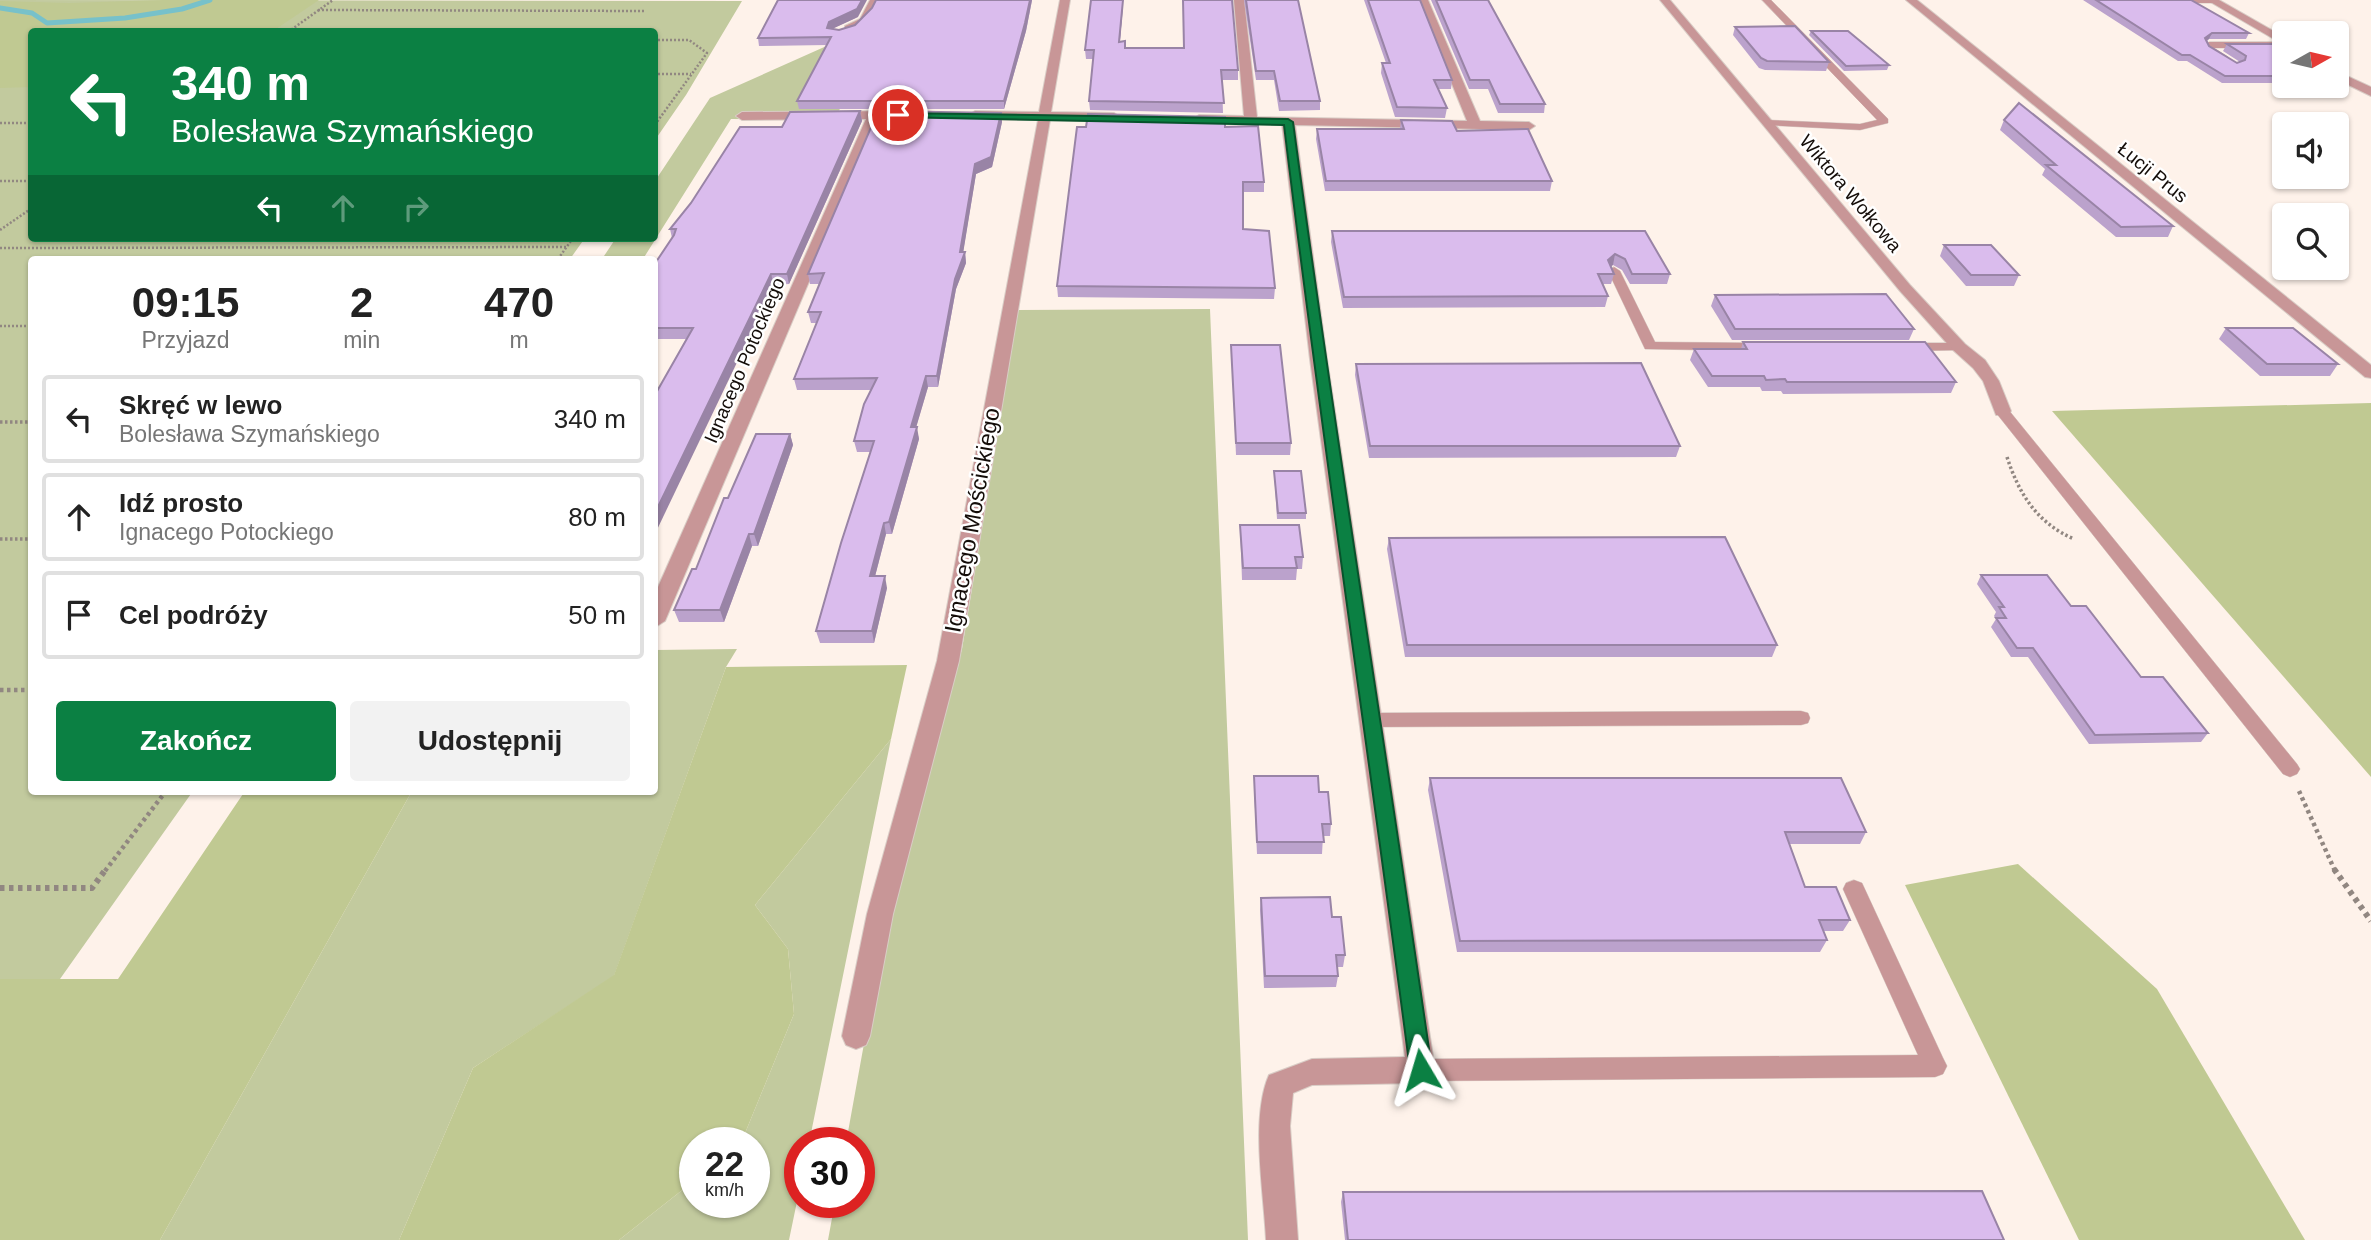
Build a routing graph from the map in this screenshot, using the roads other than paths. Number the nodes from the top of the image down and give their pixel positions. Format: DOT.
graph roads {
  1 [pos="875,0"];
  2 [pos="1065,0"];
  3 [pos="1240,0"];
  4 [pos="1423,0"];
  5 [pos="1665,0"];
  6 [pos="1766,0"];
  7 [pos="1911,0"];
  8 [pos="2162,0"];
  9 [pos="2212,0"];
  10 [pos="835,34"];
  11 [pos="2272,36"];
  12 [pos="2272,43"];
  13 [pos="2235,65"];
  14 [pos="2349,81"];
  15 [pos="2371,92"];
  16 [pos="923,115"];
  17 [pos="961,115"];
  18 [pos="741,116"];
  19 [pos="873,116"];
  20 [pos="1043,116"];
  21 [pos="1129,118"];
  22 [pos="1183,119"];
  23 [pos="1251,120"];
  24 [pos="1288,122"];
  25 [pos="1768,123"];
  26 [pos="1475,125"];
  27 [pos="1529,126"];
  28 [pos="1614,271"];
  29 [pos="1773,347"];
  30 [pos="1892,347"];
  31 [pos="1958,347"];
  32 [pos="2371,373"];
  33 [pos="2002,411"];
  34 [pos="658,612"];
  35 [pos="1801,718"];
  36 [pos="1373,720"];
  37 [pos="2290,769"];
  38 [pos="1854,889"];
  39 [pos="856,1036"];
  40 [pos="1421,1070"];
  41 [pos="1282,1240"];
  1 -- 10 [label="street"];
  2 -- 20 [label="street, Ignacego Mościckiego"];
  3 -- 23 [label="street"];
  4 -- 26 [label="street"];
  5 -- 25 [label="street, Wiktora Wołkowa"];
  6 -- 25 [label="lane"];
  7 -- 32 [label="street, Łucji Prus"];
  8 -- 9 [label="lane"];
  9 -- 11 [label="street"];
  12 -- 13 [label="lane"];
  14 -- 15 [label="street"];
  16 -- 19 [label="street"];
  17 -- 20 [label="street"];
  18 -- 19 [label="street"];
  19 -- 34 [label="street, Ignacego Potockiego"];
  20 -- 21 [label="street"];
  20 -- 39 [label="street, Ignacego Mościckiego"];
  22 -- 23 [label="street"];
  23 -- 24 [label="street"];
  24 -- 26 [label="street"];
  24 -- 36 [label="street"];
  25 -- 31 [label="street, Wiktora Wołkowa"];
  26 -- 27 [label="street"];
  28 -- 29 [label="lane"];
  30 -- 31 [label="lane"];
  31 -- 33 [label="street, Wiktora Wołkowa"];
  33 -- 37 [label="lane"];
  35 -- 36 [label="lane"];
  36 -- 40 [label="street"];
  38 -- 40 [label="lane"];
  40 -- 41 [label="street"];
}
